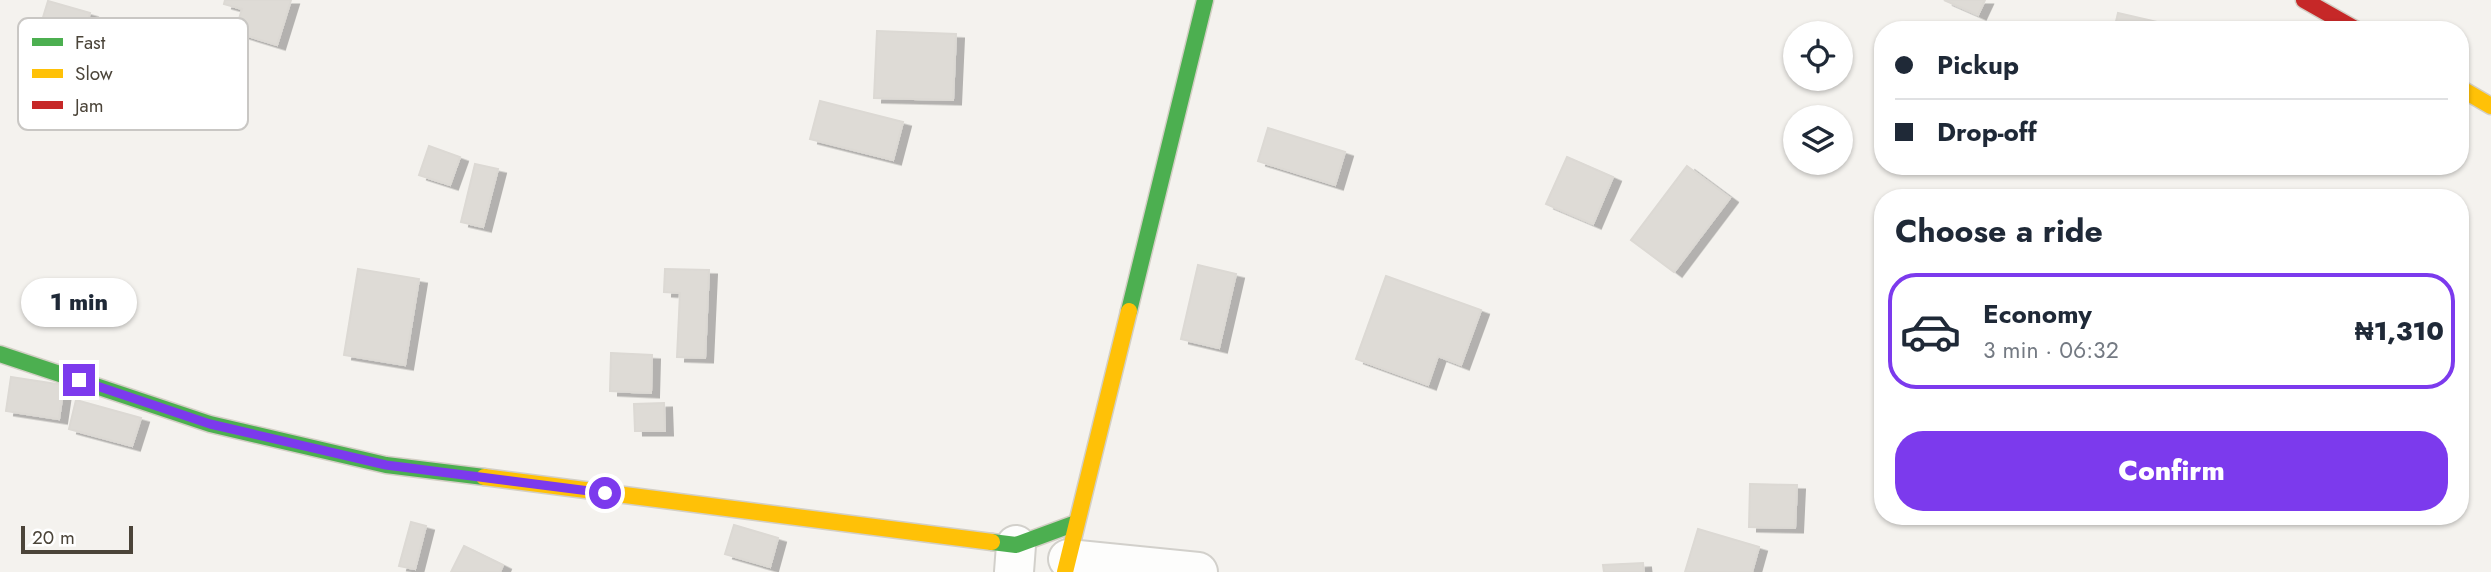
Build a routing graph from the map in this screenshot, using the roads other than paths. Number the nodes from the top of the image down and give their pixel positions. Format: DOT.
graph roads {
  1 [pos="1205,0"];
  2 [pos="2304,0"];
  3 [pos="2341,21"];
  4 [pos="2469,93"];
  5 [pos="2491,106"];
  6 [pos="0,354"];
  7 [pos="1070,551"];
  8 [pos="1015,559"];
  9 [pos="1198,572"];
  1 -- 7 [label="street"];
  2 -- 3 [label="street"];
  4 -- 5 [label="street"];
  6 -- 8 [label="street"];
  7 -- 8 [label="street"];
  7 -- 9 [label="street"];
}
